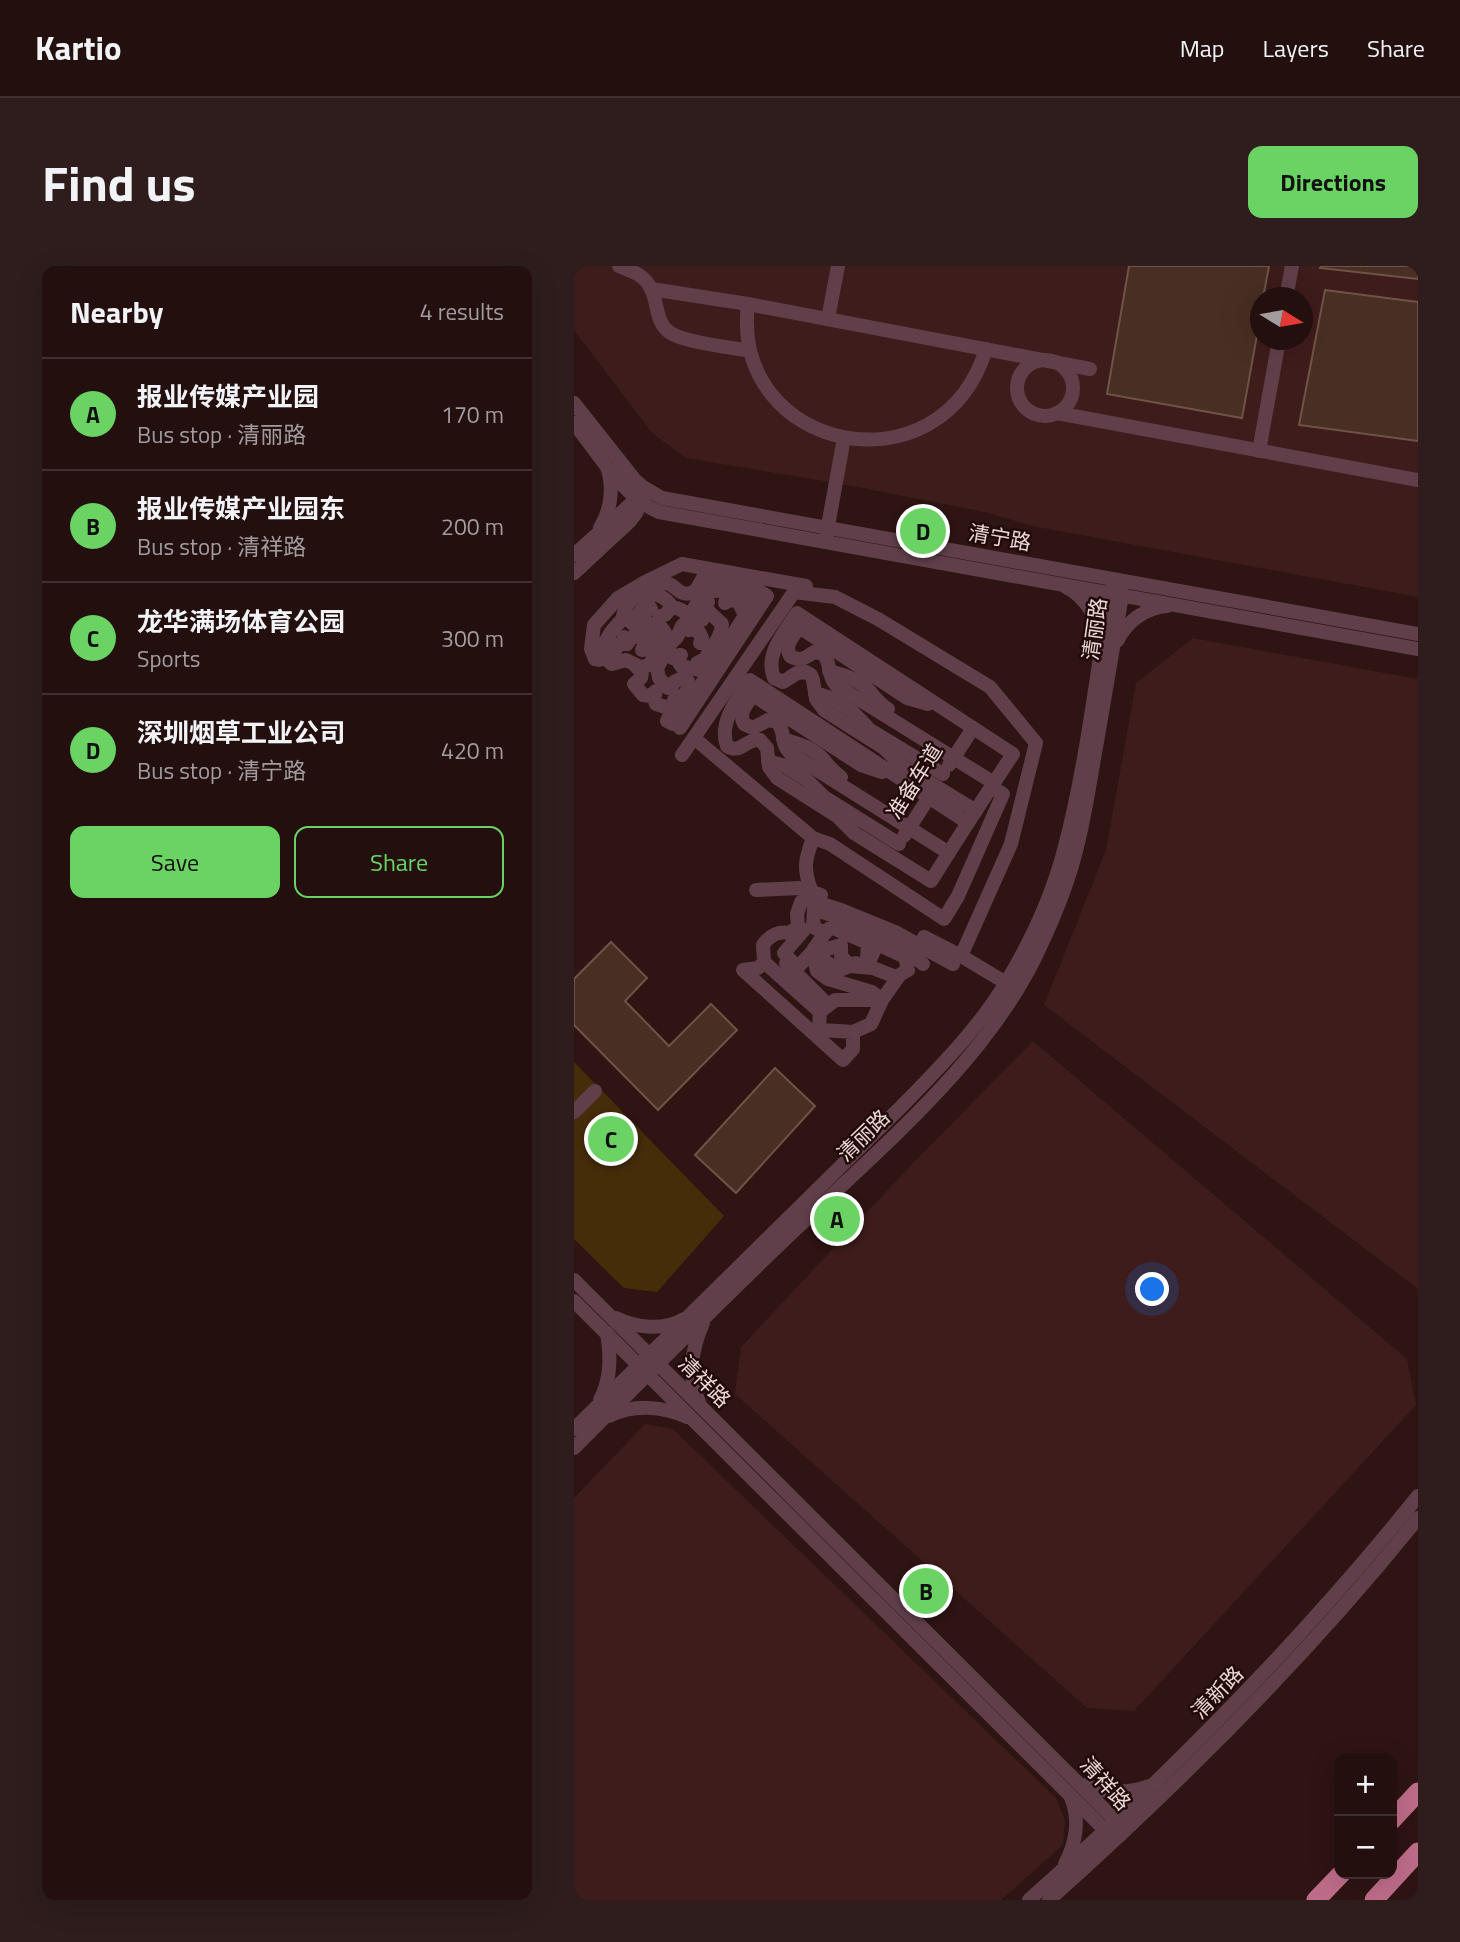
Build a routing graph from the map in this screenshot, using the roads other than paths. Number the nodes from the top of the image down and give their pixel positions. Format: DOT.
graph roads {
  1 [pos="619,266"];
  2 [pos="838,266"];
  3 [pos="1292,266"];
  4 [pos="1288,287"];
  5 [pos="651,289"];
  6 [pos="748,304"];
  7 [pos="828,319"];
  8 [pos="986,349"];
  9 [pos="1277,350"];
  10 [pos="750,351"];
  11 [pos="1049,361"];
  12 [pos="1090,369"];
  13 [pos="574,403"];
  14 [pos="1057,414"];
  15 [pos="574,423"];
  16 [pos="844,438"];
  17 [pos="1259,451"];
  18 [pos="605,463"];
  19 [pos="1418,480"];
  20 [pos="641,497"];
  21 [pos="682,516"];
  22 [pos="596,535"];
  23 [pos="826,535"];
  24 [pos="613,537"];
  25 [pos="574,555"];
  26 [pos="574,573"];
  27 [pos="1118,580"];
  28 [pos="1058,584"];
  29 [pos="651,594"];
  30 [pos="736,594"];
  31 [pos="852,594"];
  32 [pos="1116,594"];
  33 [pos="1178,605"];
  34 [pos="682,612"];
  35 [pos="628,621"];
  36 [pos="722,624"];
  37 [pos="1418,634"];
  38 [pos="700,643"];
  39 [pos="834,643"];
  40 [pos="627,644"];
  41 [pos="716,645"];
  42 [pos="1418,649"];
  43 [pos="1107,650"];
  44 [pos="662,653"];
  45 [pos="601,659"];
  46 [pos="630,662"];
  47 [pos="690,674"];
  48 [pos="640,688"];
  49 [pos="879,708"];
  50 [pos="673,709"];
  51 [pos="788,711"];
  52 [pos="973,728"];
  53 [pos="680,729"];
  54 [pos="868,733"];
  55 [pos="694,738"];
  56 [pos="682,755"];
  57 [pos="956,755"];
  58 [pos="833,776"];
  59 [pos="992,785"];
  60 [pos="936,786"];
  61 [pos="822,801"];
  62 [pos="971,819"];
  63 [pos="911,825"];
  64 [pos="986,834"];
  65 [pos="813,838"];
  66 [pos="895,850"];
  67 [pos="948,855"];
  68 [pos="970,870"];
  69 [pos="756,890"];
  70 [pos="811,890"];
  71 [pos="801,928"];
  72 [pos="823,936"];
  73 [pos="765,942"];
  74 [pos="934,953"];
  75 [pos="957,960"];
  76 [pos="764,962"];
  77 [pos="870,963"];
  78 [pos="818,964"];
  79 [pos="923,964"];
  80 [pos="850,966"];
  81 [pos="797,969"];
  82 [pos="898,976"];
  83 [pos="1012,986"];
  84 [pos="876,995"];
  85 [pos="824,1009"];
  86 [pos="853,1032"];
  87 [pos="596,1091"];
  88 [pos="574,1112"];
  89 [pos="574,1280"];
  90 [pos="574,1301"];
  91 [pos="609,1315"];
  92 [pos="698,1316"];
  93 [pos="607,1334"];
  94 [pos="649,1365"];
  95 [pos="701,1406"];
  96 [pos="600,1413"];
  97 [pos="694,1420"];
  98 [pos="574,1429"];
  99 [pos="574,1448"];
  100 [pos="1418,1496"];
  101 [pos="1418,1518"];
  102 [pos="1160,1780"];
  103 [pos="1075,1790"];
  104 [pos="1418,1792"];
  105 [pos="1396,1816"];
  106 [pos="1114,1829"];
  107 [pos="1418,1852"];
  108 [pos="1061,1871"];
  109 [pos="1336,1879"];
  110 [pos="1029,1900"];
  111 [pos="1049,1900"];
  112 [pos="1316,1900"];
  113 [pos="1374,1900"];
  1 -- 5 [label="street"];
  2 -- 7 [label="street"];
  3 -- 4 [label="street"];
  5 -- 6 [label="street"];
  5 -- 10 [label="street"];
  6 -- 7 [label="street"];
  6 -- 10 [label="street"];
  7 -- 8 [label="street"];
  8 -- 11 [label="street"];
  8 -- 16 [label="street"];
  9 -- 17 [label="street"];
  10 -- 16 [label="street"];
  11 -- 12 [label="street"];
  11 -- 14 [label="street"];
  11 -- 14 [label="street"];
  13 -- 20 [label="street, 清宁路"];
  14 -- 17 [label="street"];
  15 -- 18 [label="street, 清宁路"];
  16 -- 23 [label="street"];
  17 -- 19 [label="street"];
  18 -- 20 [label="street, 清宁路"];
  18 -- 22 [label="street"];
  20 -- 21 [label="street, 清宁路"];
  20 -- 22 [label="street"];
  20 -- 23 [label="street, 清宁路"];
  20 -- 24 [label="street"];
  21 -- 23 [label="street, 清宁路"];
  21 -- 24 [label="street"];
  22 -- 25 [label="street"];
  23 -- 27 [label="street, 清宁路"];
  23 -- 28 [label="street, 清宁路"];
  24 -- 26 [label="street"];
  27 -- 32 [label="street, 清丽路"];
  27 -- 37 [label="street, 清宁路"];
  28 -- 32 [label="street, 清宁路"];
  28 -- 43 [label="street"];
  29 -- 30 [label="street"];
  29 -- 34 [label="street"];
  29 -- 35 [label="street"];
  30 -- 34 [label="street"];
  30 -- 36 [label="street"];
  30 -- 50 [label="street"];
  30 -- 53 [label="street"];
  31 -- 45 [label="street"];
  32 -- 33 [label="street, 清宁路"];
  32 -- 43 [label="street, 清丽路"];
  33 -- 42 [label="street, 清宁路"];
  33 -- 43 [label="street"];
  34 -- 36 [label="street"];
  34 -- 44 [label="street"];
  35 -- 40 [label="street"];
  35 -- 44 [label="street"];
  35 -- 45 [label="street"];
  36 -- 41 [label="street"];
  38 -- 41 [label="street"];
  38 -- 44 [label="street"];
  38 -- 47 [label="street"];
  39 -- 49 [label="street"];
  39 -- 52 [label="street"];
  39 -- 54 [label="street"];
  40 -- 44 [label="street"];
  40 -- 45 [label="street"];
  41 -- 47 [label="street"];
  43 -- 83 [label="street, 清丽路"];
  44 -- 46 [label="street"];
  44 -- 47 [label="street"];
  44 -- 47 [label="street"];
  44 -- 48 [label="street"];
  45 -- 46 [label="street"];
  46 -- 48 [label="street"];
  47 -- 50 [label="street"];
  48 -- 50 [label="street"];
  49 -- 57 [label="street"];
  49 -- 57 [label="street"];
  51 -- 58 [label="street"];
  51 -- 60 [label="street"];
  51 -- 61 [label="street"];
  52 -- 57 [label="street, 准备车道"];
  52 -- 59 [label="street"];
  54 -- 60 [label="street"];
  54 -- 60 [label="street"];
  55 -- 56 [label="street"];
  55 -- 65 [label="street"];
  55 -- 75 [label="street"];
  57 -- 59 [label="street"];
  57 -- 60 [label="street, 准备车道"];
  58 -- 63 [label="street"];
  58 -- 63 [label="street"];
  59 -- 62 [label="street"];
  59 -- 64 [label="street"];
  60 -- 62 [label="street"];
  60 -- 63 [label="street, 准备车道"];
  61 -- 66 [label="street"];
  61 -- 66 [label="street"];
  62 -- 64 [label="street"];
  62 -- 67 [label="street"];
  63 -- 66 [label="street, 准备车道"];
  63 -- 67 [label="street"];
  64 -- 68 [label="street"];
  65 -- 68 [label="street"];
  65 -- 70 [label="street"];
  66 -- 67 [label="street"];
  67 -- 68 [label="street"];
  69 -- 70 [label="street"];
  70 -- 75 [label="street"];
  71 -- 72 [label="street"];
  71 -- 73 [label="street"];
  71 -- 74 [label="street"];
  71 -- 81 [label="street"];
  72 -- 77 [label="street"];
  72 -- 79 [label="street"];
  72 -- 81 [label="street"];
  73 -- 76 [label="street"];
  73 -- 81 [label="street"];
  74 -- 75 [label="street"];
  74 -- 79 [label="street"];
  75 -- 83 [label="street"];
  76 -- 85 [label="street"];
  76 -- 86 [label="street"];
  77 -- 80 [label="street"];
  77 -- 82 [label="street"];
  77 -- 82 [label="street"];
  77 -- 84 [label="street"];
  78 -- 80 [label="street"];
  78 -- 80 [label="street"];
  78 -- 81 [label="street"];
  78 -- 84 [label="street"];
  79 -- 84 [label="street"];
  81 -- 85 [label="street"];
  82 -- 84 [label="street"];
  83 -- 92 [label="street, 清丽路"];
  84 -- 85 [label="street"];
  84 -- 86 [label="street"];
  85 -- 86 [label="street"];
  87 -- 88 [label="street"];
  89 -- 91 [label="street, 清祥路"];
  90 -- 93 [label="street, 清祥路"];
  91 -- 92 [label="street"];
  91 -- 94 [label="street, 清祥路"];
  92 -- 94 [label="street, 清丽路"];
  92 -- 95 [label="street"];
  93 -- 94 [label="street, 清祥路"];
  93 -- 96 [label="street"];
  94 -- 95 [label="street, 清祥路"];
  94 -- 96 [label="street, 清丽路"];
  94 -- 97 [label="street, 清祥路"];
  95 -- 103 [label="street, 清祥路"];
  96 -- 97 [label="street"];
  96 -- 98 [label="street, 清丽路"];
  96 -- 99 [label="street, 清丽路"];
  97 -- 103 [label="street, 清祥路"];
  100 -- 102 [label="street, 清新路"];
  101 -- 106 [label="street, 清新路"];
  102 -- 103 [label="street"];
  102 -- 106 [label="street, 清新路"];
  103 -- 106 [label="street, 清祥路"];
  103 -- 108 [label="street"];
  104 -- 105 [label="highway"];
  106 -- 108 [label="street, 清新路"];
  106 -- 111 [label="street, 清新路"];
  107 -- 113 [label="highway"];
  108 -- 110 [label="street, 清新路"];
  109 -- 112 [label="highway"];
}
